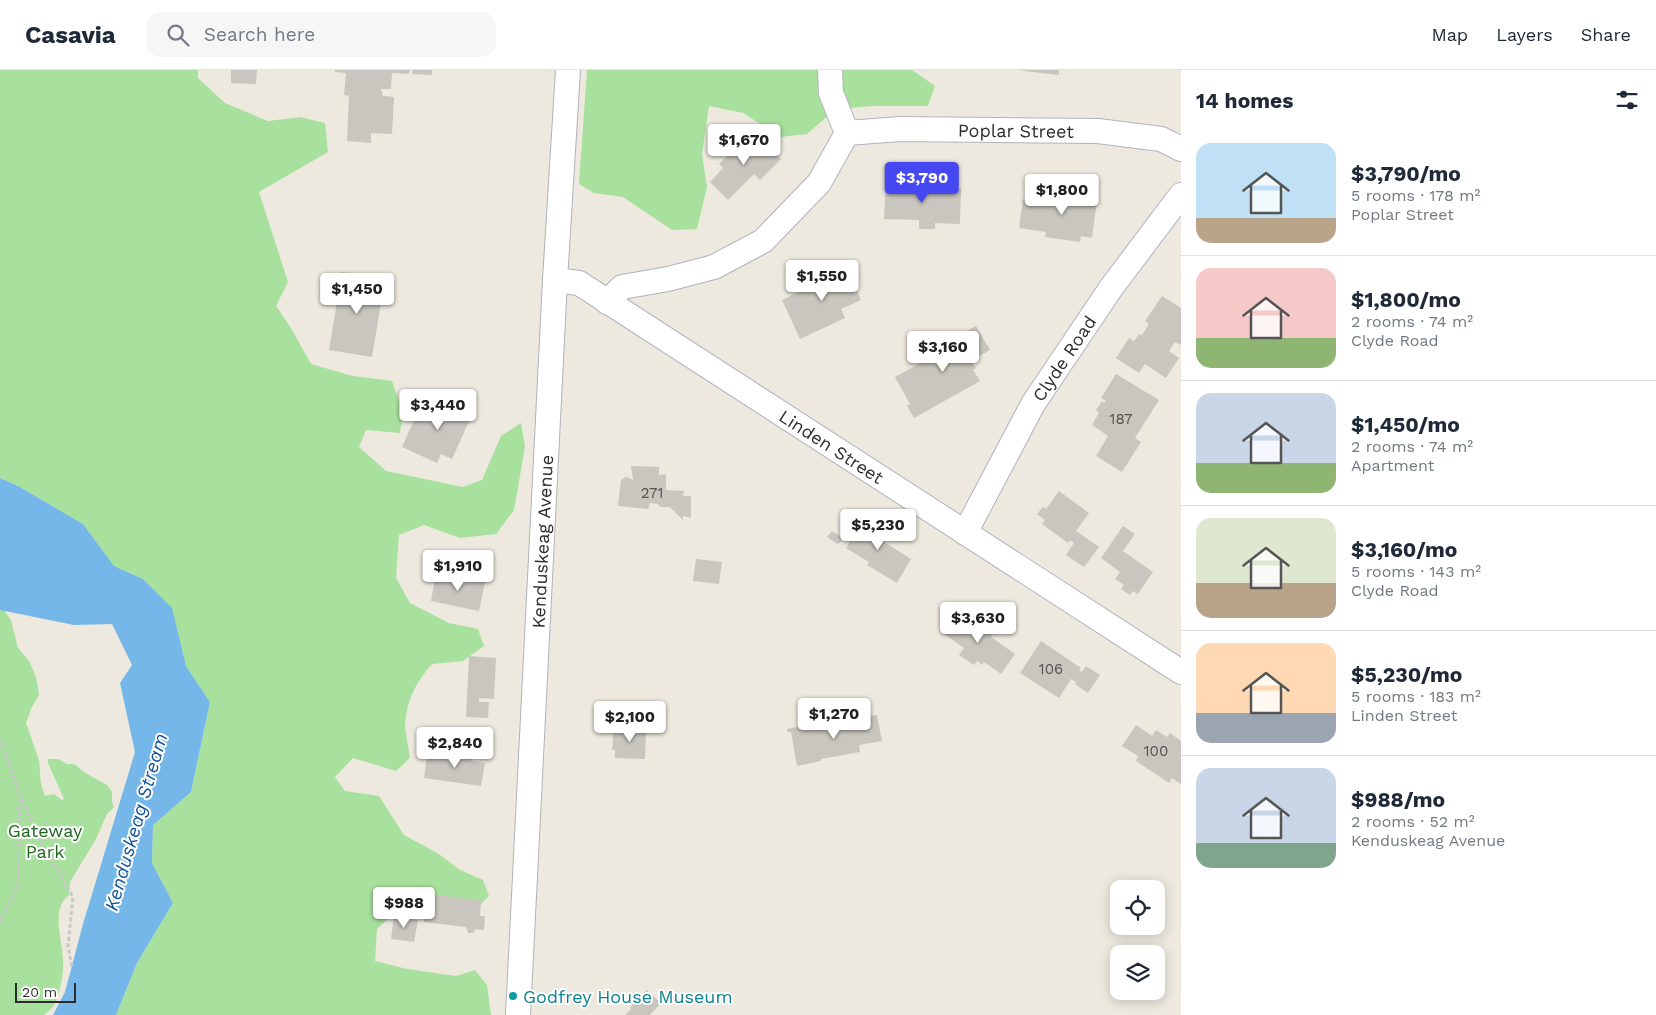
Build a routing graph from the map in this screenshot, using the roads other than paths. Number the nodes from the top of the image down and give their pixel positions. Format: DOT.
graph roads {
  1 [pos="568,70"];
  2 [pos="830,70"];
  3 [pos="847,133"];
  4 [pos="1181,149"];
  5 [pos="1181,195"];
  6 [pos="555,280"];
  7 [pos="607,302"];
  8 [pos="965,533"];
  9 [pos="1181,672"];
  10 [pos="518,1015"];
  1 -- 6 [label="street, Kenduskeag Avenue"];
  2 -- 3 [label="street"];
  3 -- 4 [label="street, Poplar Street"];
  3 -- 7 [label="street"];
  5 -- 8 [label="street, Clyde Road"];
  6 -- 7 [label="street, Linden Street"];
  6 -- 10 [label="street, Kenduskeag Avenue"];
  7 -- 8 [label="street, Linden Street"];
  8 -- 9 [label="street, Linden Street"];
}
